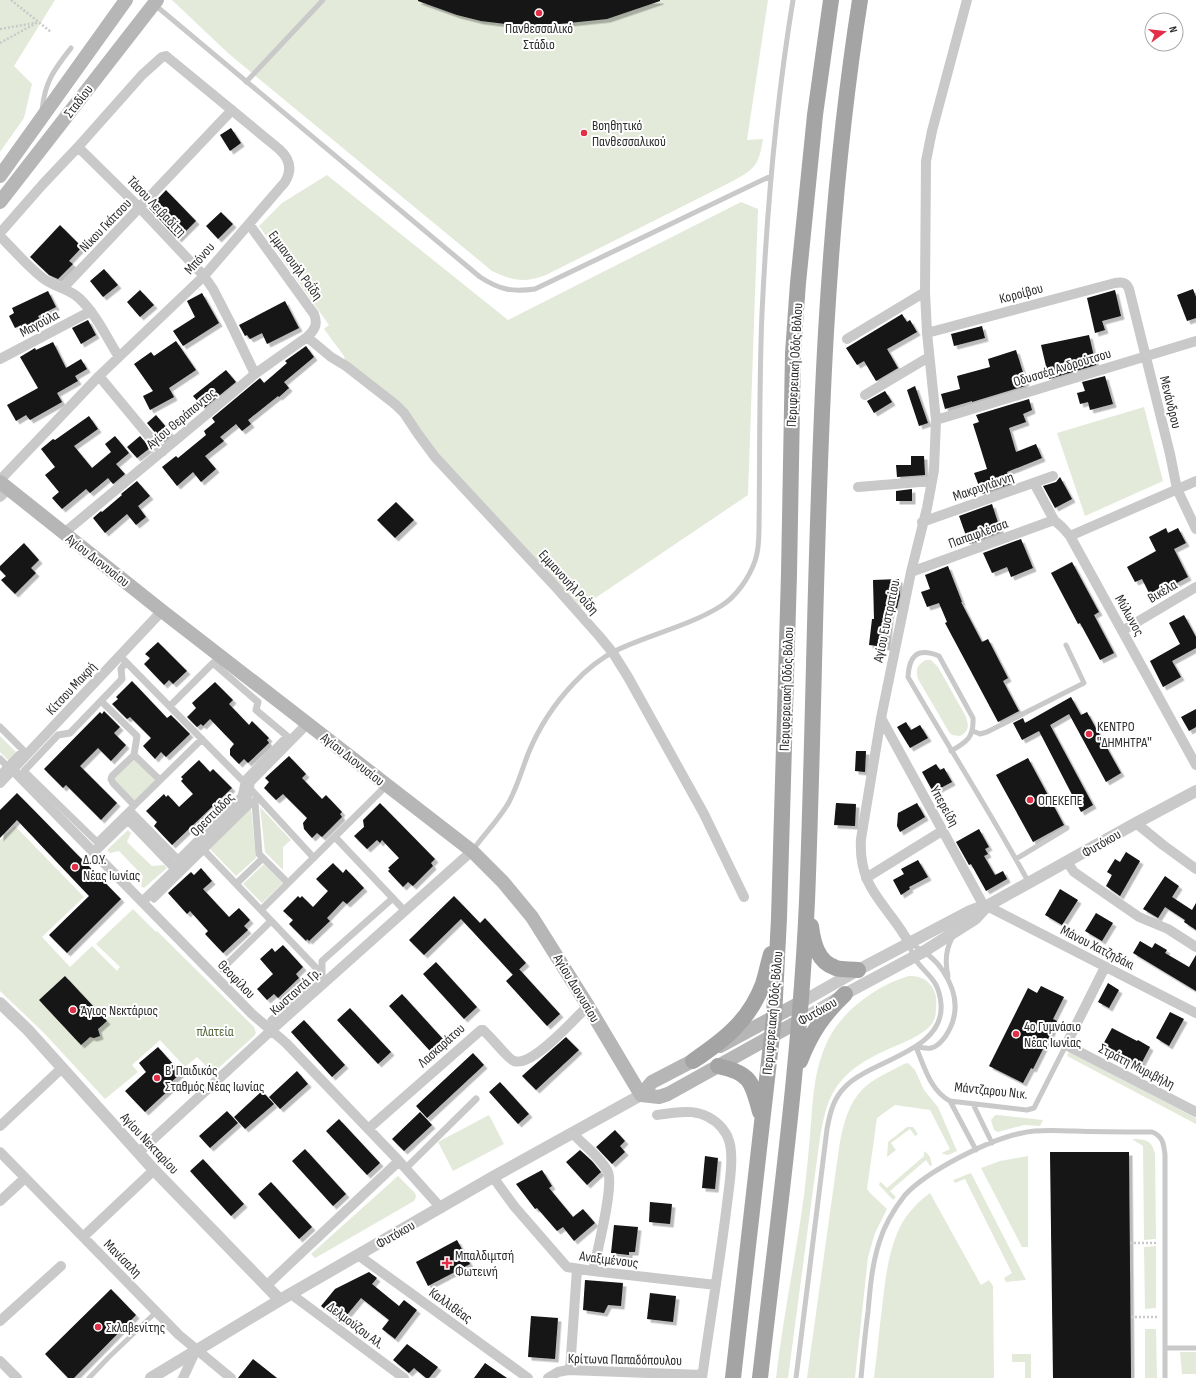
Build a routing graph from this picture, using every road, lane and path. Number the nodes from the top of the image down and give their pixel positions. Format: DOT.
graph roads {
  1 [pos="11,0"];
  2 [pos="126,0"];
  3 [pos="323,0"];
  4 [pos="793,0"];
  5 [pos="831,0"];
  6 [pos="860,0"];
  7 [pos="967,0"];
  8 [pos="155,2"];
  9 [pos="38,22"];
  10 [pos="0,29"];
  11 [pos="51,32"];
  12 [pos="0,43"];
  13 [pos="71,48"];
  14 [pos="246,82"];
  15 [pos="232,110"];
  16 [pos="42,116"];
  17 [pos="78,146"];
  18 [pos="0,176"];
  19 [pos="771,176"];
  20 [pos="0,202"];
  21 [pos="140,208"];
  22 [pos="249,224"];
  23 [pos="0,235"];
  24 [pos="204,276"];
  25 [pos="1123,282"];
  26 [pos="63,288"];
  27 [pos="926,292"];
  28 [pos="91,311"];
  29 [pos="316,325"];
  30 [pos="927,333"];
  31 [pos="307,337"];
  32 [pos="847,339"];
  33 [pos="1196,341"];
  34 [pos="1145,356"];
  35 [pos="119,357"];
  36 [pos="929,357"];
  37 [pos="0,359"];
  38 [pos="255,374"];
  39 [pos="99,376"];
  40 [pos="865,395"];
  41 [pos="936,420"];
  42 [pos="162,452"];
  43 [pos="1053,476"];
  44 [pos="932,481"];
  45 [pos="1196,481"];
  46 [pos="1034,483"];
  47 [pos="2,487"];
  48 [pos="858,487"];
  49 [pos="1177,489"];
  50 [pos="1054,520"];
  51 [pos="922,522"];
  52 [pos="1196,528"];
  53 [pos="64,533"];
  54 [pos="1070,536"];
  55 [pos="911,572"];
  56 [pos="1196,587"];
  57 [pos="162,611"];
  58 [pos="1122,631"];
  59 [pos="1066,645"];
  60 [pos="613,653"];
  61 [pos="123,659"];
  62 [pos="101,701"];
  63 [pos="170,706"];
  64 [pos="881,718"];
  65 [pos="307,724"];
  66 [pos="0,727"];
  67 [pos="972,731"];
  68 [pos="202,739"];
  69 [pos="951,751"];
  70 [pos="134,755"];
  71 [pos="0,758"];
  72 [pos="1195,758"];
  73 [pos="10,768"];
  74 [pos="0,774"];
  75 [pos="160,780"];
  76 [pos="0,783"];
  77 [pos="246,785"];
  78 [pos="387,786"];
  79 [pos="1196,791"];
  80 [pos="258,798"];
  81 [pos="132,808"];
  82 [pos="1136,822"];
  83 [pos="1067,828"];
  84 [pos="942,831"];
  85 [pos="335,837"];
  86 [pos="199,846"];
  87 [pos="472,851"];
  88 [pos="94,852"];
  89 [pos="263,858"];
  90 [pos="314,858"];
  91 [pos="1016,859"];
  92 [pos="1067,862"];
  93 [pos="176,869"];
  94 [pos="1196,869"];
  95 [pos="866,878"];
  96 [pos="288,883"];
  97 [pos="236,884"];
  98 [pos="1029,884"];
  99 [pos="744,897"];
  100 [pos="154,898"];
  101 [pos="393,898"];
  102 [pos="142,902"];
  103 [pos="807,903"];
  104 [pos="986,907"];
  105 [pos="260,910"];
  106 [pos="405,911"];
  107 [pos="779,918"];
  108 [pos="271,921"];
  109 [pos="955,932"];
  110 [pos="909,943"];
  111 [pos="1196,947"];
  112 [pos="918,954"];
  113 [pos="1105,967"];
  114 [pos="222,969"];
  115 [pos="858,970"];
  116 [pos="322,974"];
  117 [pos="951,985"];
  118 [pos="845,994"];
  119 [pos="800,1003"];
  120 [pos="0,1004"];
  121 [pos="588,1006"];
  122 [pos="1196,1013"];
  123 [pos="774,1017"];
  124 [pos="271,1020"];
  125 [pos="799,1021"];
  126 [pos="272,1031"];
  127 [pos="772,1037"];
  128 [pos="1066,1045"];
  129 [pos="916,1046"];
  130 [pos="693,1061"];
  131 [pos="718,1066"];
  132 [pos="62,1068"];
  133 [pos="794,1077"];
  134 [pos="641,1095"];
  135 [pos="476,1099"];
  136 [pos="950,1101"];
  137 [pos="972,1104"];
  138 [pos="1196,1112"];
  139 [pos="657,1115"];
  140 [pos="762,1123"];
  141 [pos="0,1126"];
  142 [pos="368,1129"];
  143 [pos="573,1134"];
  144 [pos="992,1143"];
  145 [pos="976,1150"];
  146 [pos="0,1152"];
  147 [pos="138,1153"];
  148 [pos="403,1165"];
  149 [pos="154,1170"];
  150 [pos="493,1177"];
  151 [pos="25,1178"];
  152 [pos="0,1201"];
  153 [pos="441,1208"];
  154 [pos="83,1237"];
  155 [pos="1164,1242"];
  156 [pos="1130,1243"];
  157 [pos="358,1255"];
  158 [pos="61,1266"];
  159 [pos="577,1269"];
  160 [pos="593,1271"];
  161 [pos="716,1285"];
  162 [pos="266,1286"];
  163 [pos="291,1294"];
  164 [pos="280,1300"];
  165 [pos="156,1312"];
  166 [pos="1131,1317"];
  167 [pos="1165,1317"];
  168 [pos="0,1321"];
  169 [pos="1165,1348"];
  170 [pos="1196,1348"];
  171 [pos="196,1350"];
  172 [pos="0,1361"];
  173 [pos="570,1370"];
  174 [pos="521,1376"];
  175 [pos="702,1376"];
  176 [pos="17,1378"];
  177 [pos="89,1378"];
  178 [pos="151,1378"];
  179 [pos="183,1378"];
  180 [pos="231,1378"];
  181 [pos="402,1378"];
  182 [pos="548,1378"];
  183 [pos="733,1378"];
  184 [pos="760,1378"];
  185 [pos="796,1378"];
  186 [pos="861,1378"];
  187 [pos="1165,1378"];
  1 -- 9 [label="path"];
  2 -- 16 [label="main road, Σταδίου"];
  3 -- 14 [label="lane"];
  4 -- 19 [label="lane"];
  5 -- 107 [label="main road, Περιφερειακή Οδός Βόλου"];
  6 -- 103 [label="main road, Περιφερειακή Οδός Βόλου"];
  7 -- 27 [label="street, Αγίου Ευστρατίου"];
  8 -- 14 [label="lane"];
  8 -- 20 [label="main road, Σταδίου"];
  9 -- 10 [label="path"];
  9 -- 11 [label="path"];
  9 -- 12 [label="path"];
  13 -- 16 [label="lane"];
  14 -- 19 [label="lane"];
  15 -- 17 [label="street, Μπόνου"];
  15 -- 21 [label="street, Νίκου Γκάτσου"];
  15 -- 22 [label="street, Μπόνου"];
  16 -- 18 [label="main road, Σταδίου"];
  17 -- 21 [label="street, Τάσου Λειβαδίτη"];
  17 -- 23 [label="street"];
  19 -- 60 [label="lane"];
  21 -- 24 [label="street, Τάσου Λειβαδίτη"];
  21 -- 26 [label="street, Νίκου Γκάτσου"];
  22 -- 24 [label="street, Μπόνου"];
  22 -- 29 [label="street, Εμμανουήλ Ροΐδη"];
  23 -- 26 [label="street"];
  24 -- 35 [label="street, Μπόνου"];
  24 -- 38 [label="street, Τάσου Λειβαδίτη"];
  25 -- 30 [label="street, Κοροίβου"];
  25 -- 34 [label="street, Μενάνδρου"];
  26 -- 28 [label="street"];
  27 -- 30 [label="street, Αγίου Ευστρατίου"];
  27 -- 32 [label="street"];
  28 -- 35 [label="street"];
  28 -- 37 [label="street, Μαγούλα"];
  29 -- 31 [label="street, Αγίου Θεράποντος"];
  30 -- 36 [label="street, Αγίου Ευστρατίου"];
  31 -- 38 [label="street, Αγίου Θεράποντος"];
  31 -- 60 [label="street, Εμμανουήλ Ροΐδη"];
  33 -- 34 [label="street, Οδυσσέα Ανδρούτσου"];
  34 -- 41 [label="street, Οδυσσέα Ανδρούτσου"];
  34 -- 49 [label="street, Μενάνδρου"];
  35 -- 39 [label="street, Μπόνου"];
  36 -- 40 [label="street"];
  36 -- 41 [label="street, Αγίου Ευστρατίου"];
  38 -- 42 [label="street, Αγίου Θεράποντος"];
  39 -- 42 [label="street"];
  39 -- 47 [label="street, Μπόνου"];
  41 -- 44 [label="street, Αγίου Ευστρατίου"];
  42 -- 53 [label="street, Αγίου Θεράποντος"];
  43 -- 46 [label="street, Μακρυγιάννη"];
  44 -- 48 [label="street"];
  44 -- 51 [label="street, Αγίου Ευστρατίου"];
  45 -- 49 [label="street"];
  46 -- 50 [label="street, Μύλωνος"];
  46 -- 51 [label="street, Μακρυγιάννη"];
  47 -- 53 [label="main road, Αγίου Διονυσίου"];
  49 -- 52 [label="street, Μενάνδρου"];
  49 -- 54 [label="street"];
  50 -- 54 [label="street, Μύλωνος"];
  50 -- 55 [label="street, Παπαφλέσσα"];
  51 -- 55 [label="street, Αγίου Ευστρατίου"];
  53 -- 57 [label="main road, Αγίου Διονυσίου"];
  54 -- 58 [label="street, Μύλωνος"];
  55 -- 64 [label="street, Αγίου Ευστρατίου"];
  56 -- 58 [label="street, Βικέλα"];
  57 -- 61 [label="street, Κίτσου Μακρή"];
  57 -- 65 [label="main road, Αγίου Διονυσίου"];
  58 -- 72 [label="street, Μύλωνος"];
  59 -- 67 [label="lane"];
  60 -- 87 [label="lane"];
  60 -- 99 [label="street, Εμμανουήλ Ροΐδη"];
  61 -- 62 [label="street"];
  61 -- 63 [label="street"];
  61 -- 73 [label="street, Κίτσου Μακρή"];
  62 -- 70 [label="street"];
  62 -- 81 [label="street"];
  63 -- 68 [label="street"];
  63 -- 77 [label="street"];
  64 -- 84 [label="street, Υπερείδη"];
  64 -- 95 [label="street, Αγίου Ευστρατίου"];
  65 -- 77 [label="street, Ορεστιάδος"];
  65 -- 78 [label="main road, Αγίου Διονυσίου"];
  66 -- 73 [label="street"];
  67 -- 69 [label="lane"];
  67 -- 69 [label="lane"];
  68 -- 75 [label="street"];
  68 -- 77 [label="street"];
  69 -- 91 [label="lane"];
  70 -- 75 [label="street"];
  70 -- 81 [label="street"];
  71 -- 73 [label="street"];
  73 -- 74 [label="street"];
  73 -- 76 [label="street, Κίτσου Μακρή"];
  73 -- 88 [label="street, Θεοφίλου"];
  75 -- 81 [label="street"];
  77 -- 80 [label="street"];
  77 -- 86 [label="street, Ορεστιάδος"];
  78 -- 85 [label="street"];
  78 -- 87 [label="main road, Αγίου Διονυσίου"];
  79 -- 82 [label="street, Φυτόκου"];
  80 -- 86 [label="street"];
  80 -- 89 [label="street"];
  80 -- 90 [label="street"];
  81 -- 86 [label="street"];
  82 -- 92 [label="street, Φυτόκου"];
  82 -- 94 [label="street"];
  83 -- 91 [label="lane"];
  84 -- 95 [label="street"];
  84 -- 104 [label="street, Υπερείδη"];
  85 -- 90 [label="street"];
  85 -- 101 [label="street"];
  86 -- 93 [label="street, Ορεστιάδος"];
  86 -- 97 [label="street"];
  86 -- 100 [label="street"];
  87 -- 106 [label="street, Κωσταντά Γρ."];
  87 -- 121 [label="main road, Αγίου Διονυσίου"];
  88 -- 93 [label="street"];
  88 -- 102 [label="street, Θεοφίλου"];
  89 -- 96 [label="street"];
  89 -- 97 [label="street"];
  90 -- 96 [label="street"];
  91 -- 98 [label="lane"];
  92 -- 98 [label="street, Φυτόκου"];
  92 -- 111 [label="street"];
  93 -- 102 [label="street, Ορεστιάδος"];
  95 -- 110 [label="street, Αγίου Ευστρατίου"];
  96 -- 105 [label="street"];
  97 -- 105 [label="street"];
  98 -- 104 [label="street, Φυτόκου"];
  101 -- 106 [label="street"];
  101 -- 116 [label="street"];
  102 -- 126 [label="street, Θεοφίλου"];
  103 -- 115 [label="main road"];
  103 -- 119 [label="main road, Περιφερειακή Οδός Βόλου"];
  104 -- 109 [label="street, Φυτόκου"];
  104 -- 110 [label="street, Φυτόκου"];
  104 -- 113 [label="street, Μάνου Χατζηδάκι"];
  105 -- 108 [label="street"];
  106 -- 126 [label="street, Κωσταντά Γρ."];
  107 -- 123 [label="main road, Περιφερειακή Οδός Βόλου"];
  107 -- 130 [label="main road"];
  108 -- 114 [label="street"];
  108 -- 116 [label="street"];
  109 -- 112 [label="street, Φυτόκου"];
  109 -- 117 [label="lane"];
  110 -- 112 [label="lane"];
  110 -- 112 [label="lane"];
  110 -- 115 [label="street, Φυτόκου"];
  112 -- 117 [label="lane"];
  112 -- 118 [label="street, Φυτόκου"];
  112 -- 129 [label="lane"];
  113 -- 122 [label="street, Μάνου Χατζηδάκι"];
  113 -- 128 [label="street, Μάντζαρου Νικ."];
  115 -- 119 [label="street, Φυτόκου"];
  116 -- 124 [label="street"];
  117 -- 129 [label="lane"];
  118 -- 125 [label="street, Φυτόκου"];
  118 -- 133 [label="main road"];
  119 -- 123 [label="main road, Φυτόκου"];
  119 -- 125 [label="main road, Περιφερειακή Οδός Βόλου"];
  120 -- 132 [label="street, Αγίου Νεκταρίου"];
  121 -- 134 [label="main road, Αγίου Διονυσίου"];
  121 -- 142 [label="street, Λασκαράτου"];
  123 -- 127 [label="main road, Περιφερειακή Οδός Βόλου"];
  123 -- 130 [label="main road, Φυτόκου"];
  125 -- 127 [label="main road, Φυτόκου"];
  125 -- 133 [label="main road, Περιφερειακή Οδός Βόλου"];
  126 -- 142 [label="street, Θεοφίλου"];
  126 -- 147 [label="street, Κωσταντά Γρ."];
  127 -- 131 [label="main road, Φυτόκου"];
  127 -- 140 [label="main road, Περιφερειακή Οδός Βόλου"];
  128 -- 137 [label="lane, Μάντζαρου Νικ."];
  128 -- 138 [label="street, Στράτη Μυριβήλη"];
  129 -- 136 [label="lane, Μάντζαρου Νικ."];
  129 -- 185 [label="lane"];
  130 -- 134 [label="main road, Φυτόκου"];
  131 -- 134 [label="main road, Φυτόκου"];
  131 -- 140 [label="main road"];
  132 -- 141 [label="street"];
  132 -- 147 [label="street, Αγίου Νεκταρίου"];
  133 -- 184 [label="main road, Περιφερειακή Οδός Βόλου"];
  134 -- 143 [label="street, Φυτόκου"];
  135 -- 148 [label="street"];
  136 -- 137 [label="lane, Μάντζαρου Νικ."];
  136 -- 145 [label="lane"];
  137 -- 144 [label="lane"];
  139 -- 161 [label="street"];
  140 -- 183 [label="main road, Περιφερειακή Οδός Βόλου"];
  142 -- 148 [label="street, Θεοφίλου"];
  143 -- 150 [label="street, Φυτόκου"];
  143 -- 160 [label="street"];
  144 -- 145 [label="lane"];
  144 -- 155 [label="lane"];
  145 -- 186 [label="lane"];
  146 -- 151 [label="street, Μανίσαλη"];
  147 -- 149 [label="street, Αγίου Νεκταρίου"];
  148 -- 153 [label="street, Θεοφίλου"];
  148 -- 162 [label="street"];
  149 -- 154 [label="street"];
  149 -- 162 [label="street, Αγίου Νεκταρίου"];
  150 -- 153 [label="street, Φυτόκου"];
  150 -- 159 [label="street, Αναξιμένους"];
  151 -- 152 [label="street"];
  151 -- 154 [label="street, Μανίσαλη"];
  153 -- 157 [label="street, Φυτόκου"];
  154 -- 165 [label="street, Μανίσαλη"];
  155 -- 156 [label="path"];
  155 -- 167 [label="lane"];
  157 -- 163 [label="street, Φυτόκου"];
  157 -- 174 [label="street, Καλλιθέας"];
  158 -- 168 [label="street"];
  159 -- 160 [label="street, Αναξιμένους"];
  159 -- 173 [label="street"];
  160 -- 161 [label="street, Αναξιμένους"];
  161 -- 175 [label="street"];
  162 -- 164 [label="street, Αγίου Νεκταρίου"];
  163 -- 164 [label="street, Φυτόκου"];
  163 -- 181 [label="street, Δελμούζου Αλ."];
  164 -- 171 [label="street, Φυτόκου"];
  165 -- 171 [label="street, Μανίσαλη"];
  165 -- 177 [label="lane"];
  166 -- 167 [label="path"];
  167 -- 169 [label="lane"];
  169 -- 170 [label="lane"];
  169 -- 187 [label="lane"];
  171 -- 178 [label="street, Φυτόκου"];
  171 -- 179 [label="street"];
  171 -- 180 [label="street, Μανίσαλη"];
  172 -- 176 [label="street"];
  173 -- 175 [label="street, Κρίτωνα Παπαδόπουλου"];
  173 -- 182 [label="street, Κρίτωνα Παπαδόπουλου"];
}
